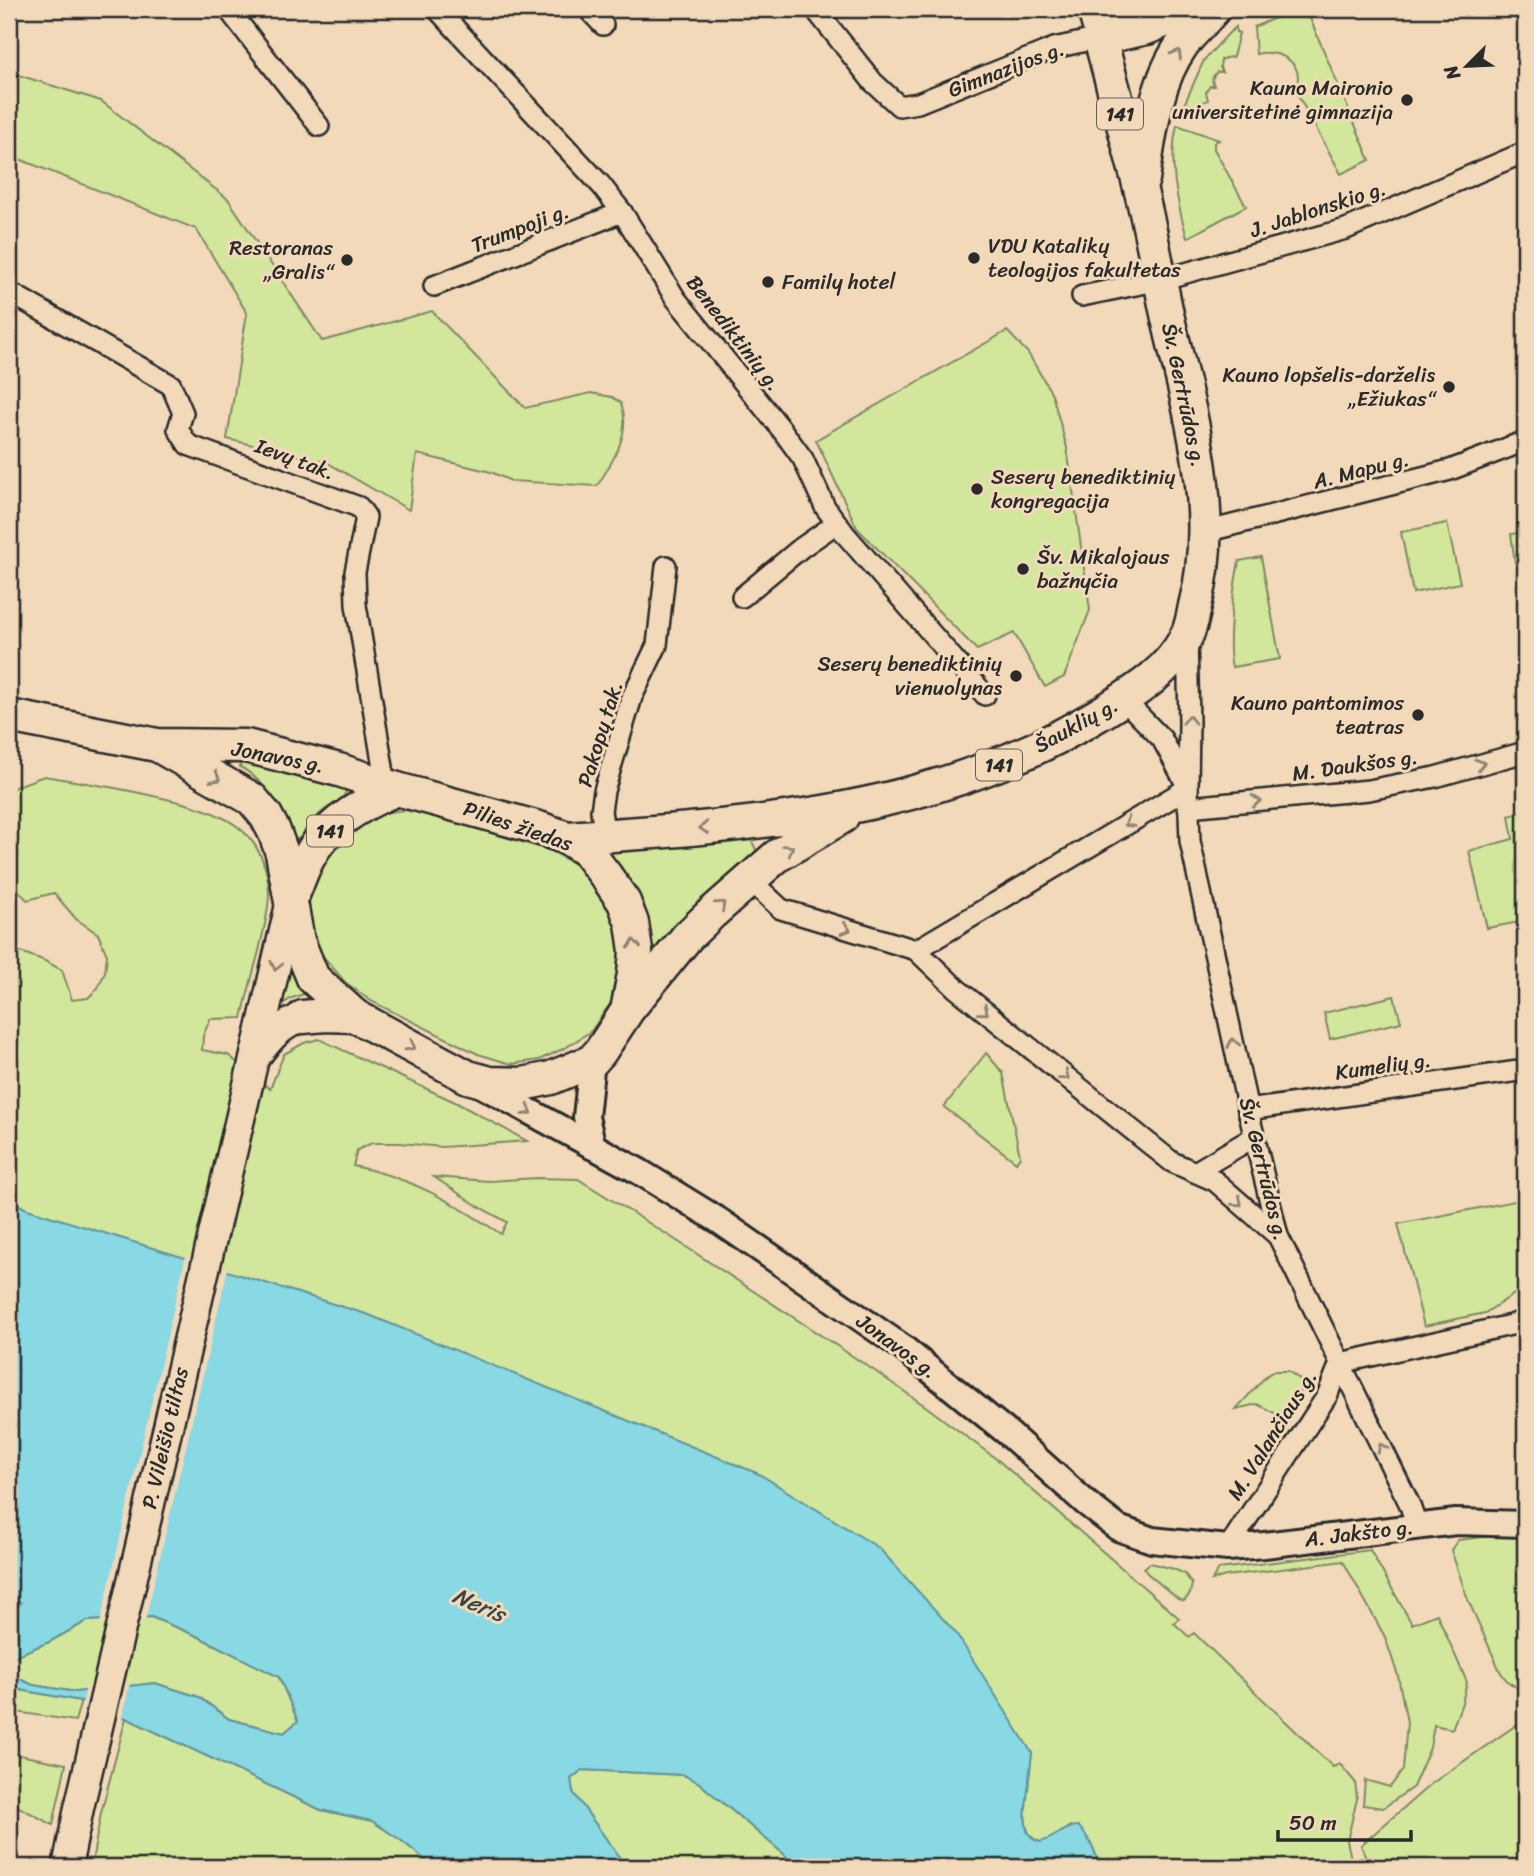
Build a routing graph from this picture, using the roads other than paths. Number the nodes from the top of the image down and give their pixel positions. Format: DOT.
graph roads {
  1 [pos="228,9"];
  2 [pos="437,9"];
  3 [pos="588,9"];
  4 [pos="815,9"];
  5 [pos="1194,9"];
  6 [pos="1214,9"];
  7 [pos="603,24"];
  8 [pos="1096,24"];
  9 [pos="319,126"];
  10 [pos="1525,152"];
  11 [pos="1141,190"];
  12 [pos="622,212"];
  13 [pos="1160,280"];
  14 [pos="434,286"];
  15 [pos="9,292"];
  16 [pos="1082,296"];
  17 [pos="1525,441"];
  18 [pos="837,523"];
  19 [pos="1205,532"];
  20 [pos="666,566"];
  21 [pos="741,597"];
  22 [pos="1187,636"];
  23 [pos="985,695"];
  24 [pos="1123,699"];
  25 [pos="9,716"];
  26 [pos="157,745"];
  27 [pos="1525,752"];
  28 [pos="388,786"];
  29 [pos="1188,797"];
  30 [pos="863,805"];
  31 [pos="605,836"];
  32 [pos="567,838"];
  33 [pos="750,879"];
  34 [pos="291,899"];
  35 [pos="916,950"];
  36 [pos="627,1011"];
  37 [pos="355,1016"];
  38 [pos="303,1017"];
  39 [pos="592,1061"];
  40 [pos="254,1063"];
  41 [pos="1525,1070"];
  42 [pos="468,1077"];
  43 [pos="1248,1110"];
  44 [pos="1254,1137"];
  45 [pos="593,1147"];
  46 [pos="1195,1172"];
  47 [pos="1278,1236"];
  48 [pos="1525,1320"];
  49 [pos="1340,1363"];
  50 [pos="1525,1524"];
  51 [pos="1417,1525"];
  52 [pos="1193,1545"];
  53 [pos="1228,1548"];
  54 [pos="68,1867"];
  1 -- 9 [label="street"];
  2 -- 12 [label="street, Benediktinių g."];
  3 -- 7 [label="street"];
  4 -- 8 [label="street, Gimnazijos g."];
  5 -- 8 [label="main road, Gimnazijos g."];
  11 -- 6 [label="main road, one-way"];
  8 -- 11 [label="main road, Šv. Gertrūdos g. / 141"];
  10 -- 13 [label="street, J. Jablonskio g."];
  11 -- 13 [label="main road, Šv. Gertrūdos g. / 141"];
  12 -- 14 [label="street, Trumpoji g."];
  12 -- 18 [label="street, Benediktinių g."];
  13 -- 16 [label="street, J. Jablonskio g."];
  13 -- 19 [label="main road, Šv. Gertrūdos g. / 141"];
  15 -- 28 [label="street, Ievų tak."];
  17 -- 19 [label="street, A. Mapu g."];
  18 -- 21 [label="street"];
  18 -- 23 [label="street, Benediktinių g."];
  19 -- 22 [label="main road, Šv. Gertrūdos g. / 141"];
  20 -- 31 [label="street, Pakopų tak."];
  22 -- 24 [label="main road, Šauklių g. / 141"];
  29 -- 22 [label="street, Šv. Gertrūdos g., one-way"];
  24 -- 29 [label="street, Šv. Gertrūdos g."];
  24 -- 30 [label="main road, Šauklių g. / 141"];
  25 -- 26 [label="main road, Jonavos g."];
  26 -- 28 [label="main road, Jonavos g."];
  26 -- 34 [label="main road, Jonavos g., one-way"];
  29 -- 27 [label="street, M. Daukšos g., one-way"];
  28 -- 32 [label="main road, Pilies žiedas / 141"];
  28 -- 34 [label="main road, 141"];
  29 -- 35 [label="street, M. Daukšos g., one-way"];
  43 -- 29 [label="street, Šv. Gertrūdos g., one-way"];
  30 -- 31 [label="main road, Šauklių g. / 141, one-way"];
  33 -- 30 [label="main road, Šauklių g. / 141, one-way"];
  31 -- 32 [label="main road, 141"];
  36 -- 32 [label="main road, Pilies žiedas, one-way"];
  33 -- 35 [label="street, one-way"];
  36 -- 33 [label="main road, Šauklių g. / 141, one-way"];
  34 -- 37 [label="main road"];
  34 -- 40 [label="main road, 141, one-way"];
  35 -- 46 [label="street, one-way"];
  36 -- 39 [label="main road, Pilies žiedas / 141"];
  37 -- 38 [label="main road, 141"];
  37 -- 42 [label="main road, 141, one-way"];
  38 -- 40 [label="main road, 141"];
  39 -- 42 [label="main road, 141"];
  39 -- 45 [label="street"];
  40 -- 54 [label="main road, P. Vileišio tiltas / 141"];
  41 -- 43 [label="street, Kumelių g."];
  42 -- 45 [label="street, Jonavos g., one-way"];
  43 -- 44 [label="street, Šv. Gertrūdos g."];
  44 -- 46 [label="street"];
  44 -- 47 [label="street, Šv. Gertrūdos g."];
  45 -- 52 [label="street, Jonavos g."];
  46 -- 47 [label="street, one-way"];
  47 -- 49 [label="street, Šv. Gertrūdos g."];
  48 -- 49 [label="street, M. Valančiaus g."];
  51 -- 49 [label="street, Šv. Gertrūdos g., one-way"];
  49 -- 53 [label="street, M. Valančiaus g."];
  50 -- 51 [label="street, A. Jakšto g."];
  51 -- 53 [label="street, A. Jakšto g."];
  52 -- 53 [label="street, A. Jakšto g."];
}
